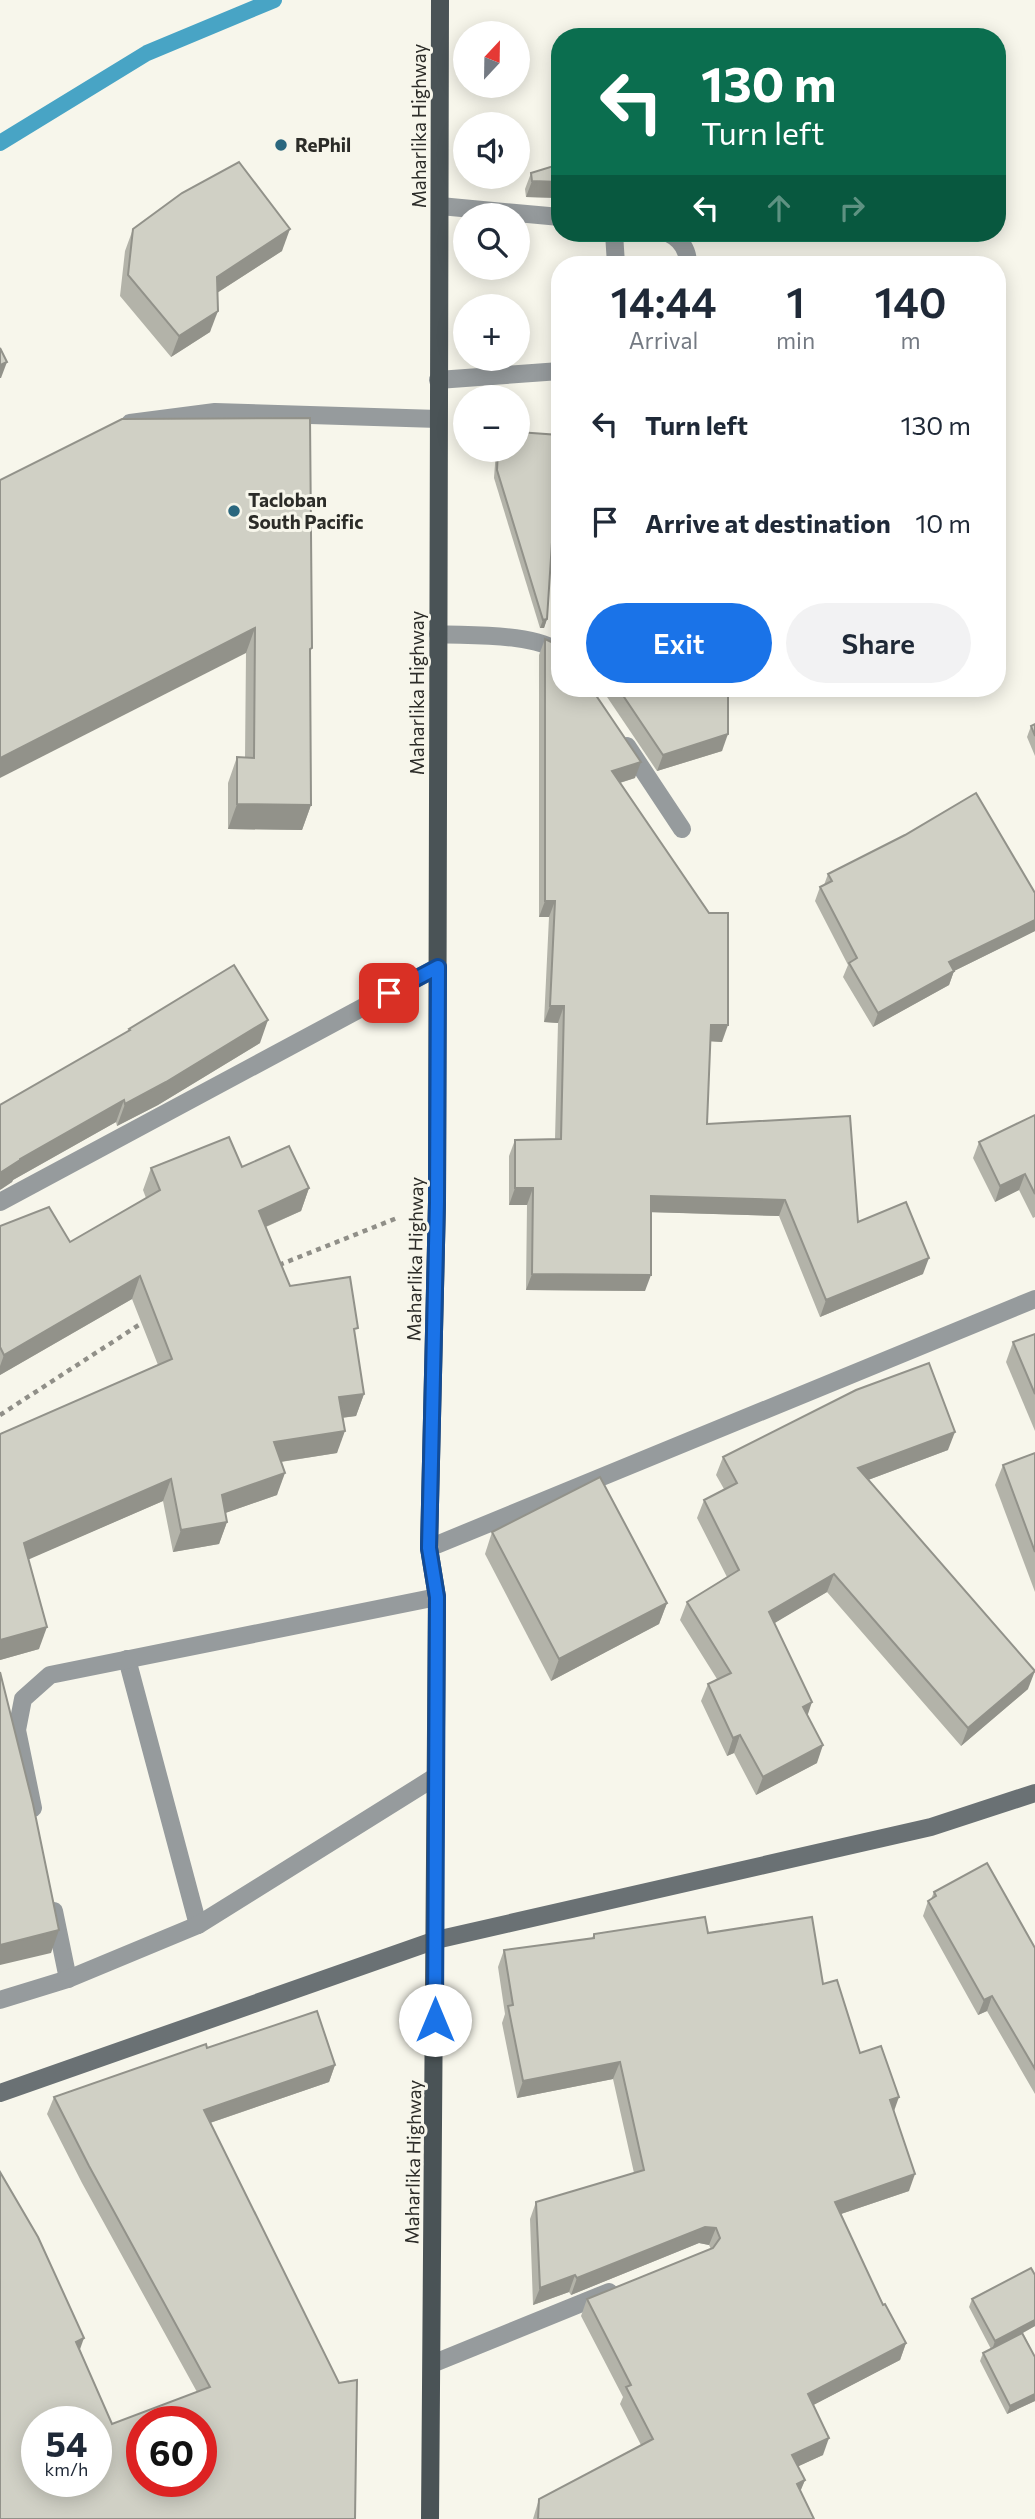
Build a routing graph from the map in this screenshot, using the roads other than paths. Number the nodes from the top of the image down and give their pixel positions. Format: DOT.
graph roads {
  1 [pos="440,0"];
  2 [pos="440,206"];
  3 [pos="551,216"];
  4 [pos="551,372"];
  5 [pos="438,380"];
  6 [pos="439,419"];
  7 [pos="108,432"];
  8 [pos="438,634"];
  9 [pos="551,647"];
  10 [pos="617,731"];
  11 [pos="682,829"];
  12 [pos="438,967"];
  13 [pos="0,1202"];
  14 [pos="1035,1299"];
  15 [pos="429,1548"];
  16 [pos="437,1597"];
  17 [pos="127,1659"];
  18 [pos="435,1777"];
  19 [pos="1035,1793"];
  20 [pos="36,1822"];
  21 [pos="49,1887"];
  22 [pos="198,1925"];
  23 [pos="436,1940"];
  24 [pos="68,1979"];
  25 [pos="0,2000"];
  26 [pos="0,2093"];
  27 [pos="626,2285"];
  28 [pos="432,2364"];
  29 [pos="430,2519"];
  1 -- 2 [label="main road, Maharlika Highway"];
  2 -- 3 [label="street"];
  2 -- 5 [label="main road, Maharlika Highway"];
  4 -- 5 [label="street"];
  5 -- 6 [label="main road, Maharlika Highway"];
  6 -- 7 [label="street"];
  6 -- 8 [label="main road, Maharlika Highway"];
  8 -- 9 [label="street"];
  8 -- 12 [label="main road, Maharlika Highway"];
  10 -- 11 [label="street"];
  12 -- 13 [label="street"];
  12 -- 15 [label="main road, Maharlika Highway"];
  14 -- 15 [label="street"];
  15 -- 16 [label="main road, Maharlika Highway"];
  16 -- 17 [label="street"];
  16 -- 18 [label="main road, Maharlika Highway"];
  17 -- 20 [label="street"];
  17 -- 22 [label="street"];
  18 -- 22 [label="street"];
  18 -- 23 [label="main road, Maharlika Highway"];
  19 -- 23 [label="street"];
  21 -- 24 [label="street"];
  22 -- 24 [label="street"];
  23 -- 26 [label="street"];
  23 -- 28 [label="main road, Maharlika Highway"];
  24 -- 25 [label="street"];
  27 -- 28 [label="street"];
  28 -- 29 [label="main road, Maharlika Highway"];
}
